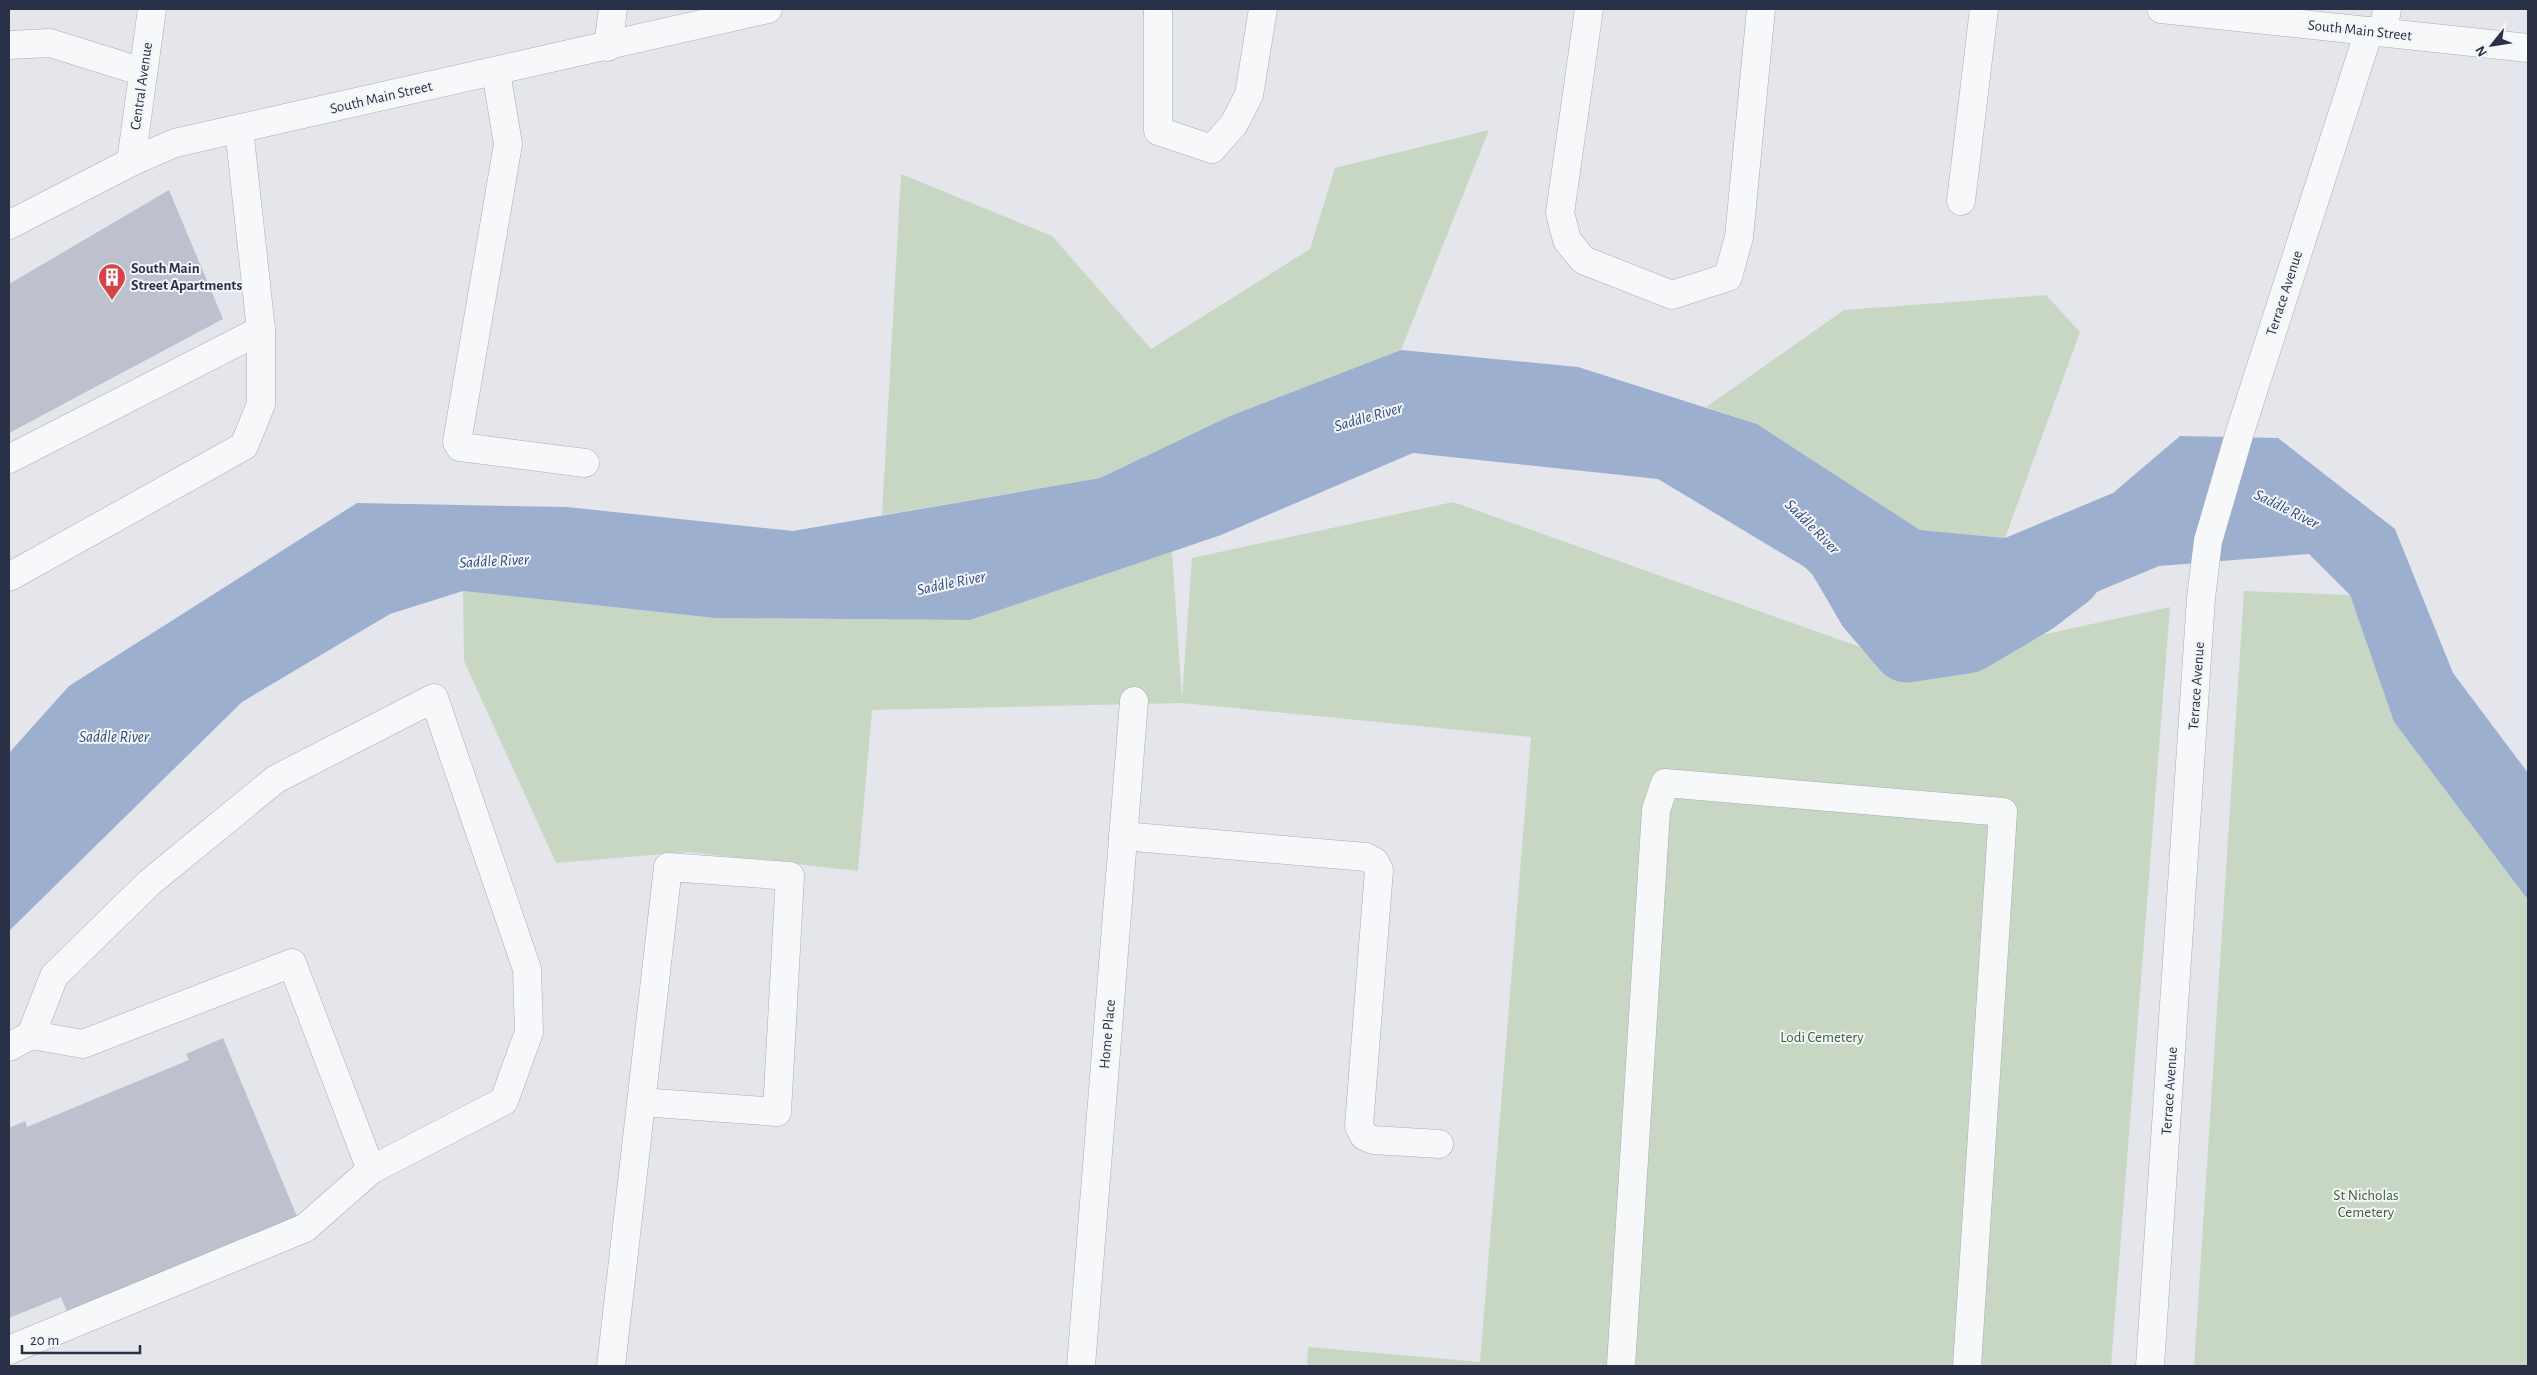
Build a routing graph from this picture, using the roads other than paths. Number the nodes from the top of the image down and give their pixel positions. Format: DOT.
graph roads {
  1 [pos="152,9"];
  2 [pos="613,9"];
  3 [pos="768,9"];
  4 [pos="1158,9"];
  5 [pos="1262,9"];
  6 [pos="1589,9"];
  7 [pos="1762,9"];
  8 [pos="1984,9"];
  9 [pos="2161,9"];
  10 [pos="2380,24"];
  11 [pos="9,45"];
  12 [pos="608,47"];
  13 [pos="2528,48"];
  14 [pos="143,72"];
  15 [pos="496,72"];
  16 [pos="239,129"];
  17 [pos="131,162"];
  18 [pos="1961,201"];
  19 [pos="9,225"];
  20 [pos="261,330"];
  21 [pos="9,459"];
  22 [pos="585,463"];
  23 [pos="9,577"];
  24 [pos="1134,701"];
  25 [pos="1123,836"];
  26 [pos="20,1041"];
  27 [pos="641,1102"];
  28 [pos="1439,1144"];
  29 [pos="371,1170"];
  30 [pos="9,1350"];
  31 [pos="612,1354"];
  32 [pos="1081,1366"];
  33 [pos="1621,1366"];
  34 [pos="1967,1366"];
  35 [pos="2150,1366"];
  1 -- 14 [label="street, Central Avenue"];
  2 -- 12 [label="street"];
  3 -- 12 [label="street, South Main Street"];
  4 -- 5 [label="street"];
  6 -- 7 [label="street"];
  8 -- 18 [label="street"];
  9 -- 10 [label="street, South Main Street"];
  10 -- 13 [label="street, South Main Street"];
  10 -- 35 [label="street, Terrace Avenue"];
  11 -- 14 [label="street"];
  12 -- 15 [label="street, South Main Street"];
  14 -- 17 [label="street, Central Avenue"];
  15 -- 16 [label="street, South Main Street"];
  15 -- 22 [label="street"];
  16 -- 17 [label="street, South Main Street"];
  16 -- 20 [label="street"];
  17 -- 19 [label="street, South Main Street"];
  20 -- 21 [label="street"];
  20 -- 23 [label="street"];
  24 -- 25 [label="street, Home Place"];
  25 -- 28 [label="street"];
  25 -- 32 [label="street, Home Place"];
  26 -- 29 [label="street"];
  26 -- 29 [label="street"];
  27 -- 27 [label="street"];
  27 -- 31 [label="street"];
  29 -- 30 [label="street"];
  33 -- 34 [label="street"];
}
